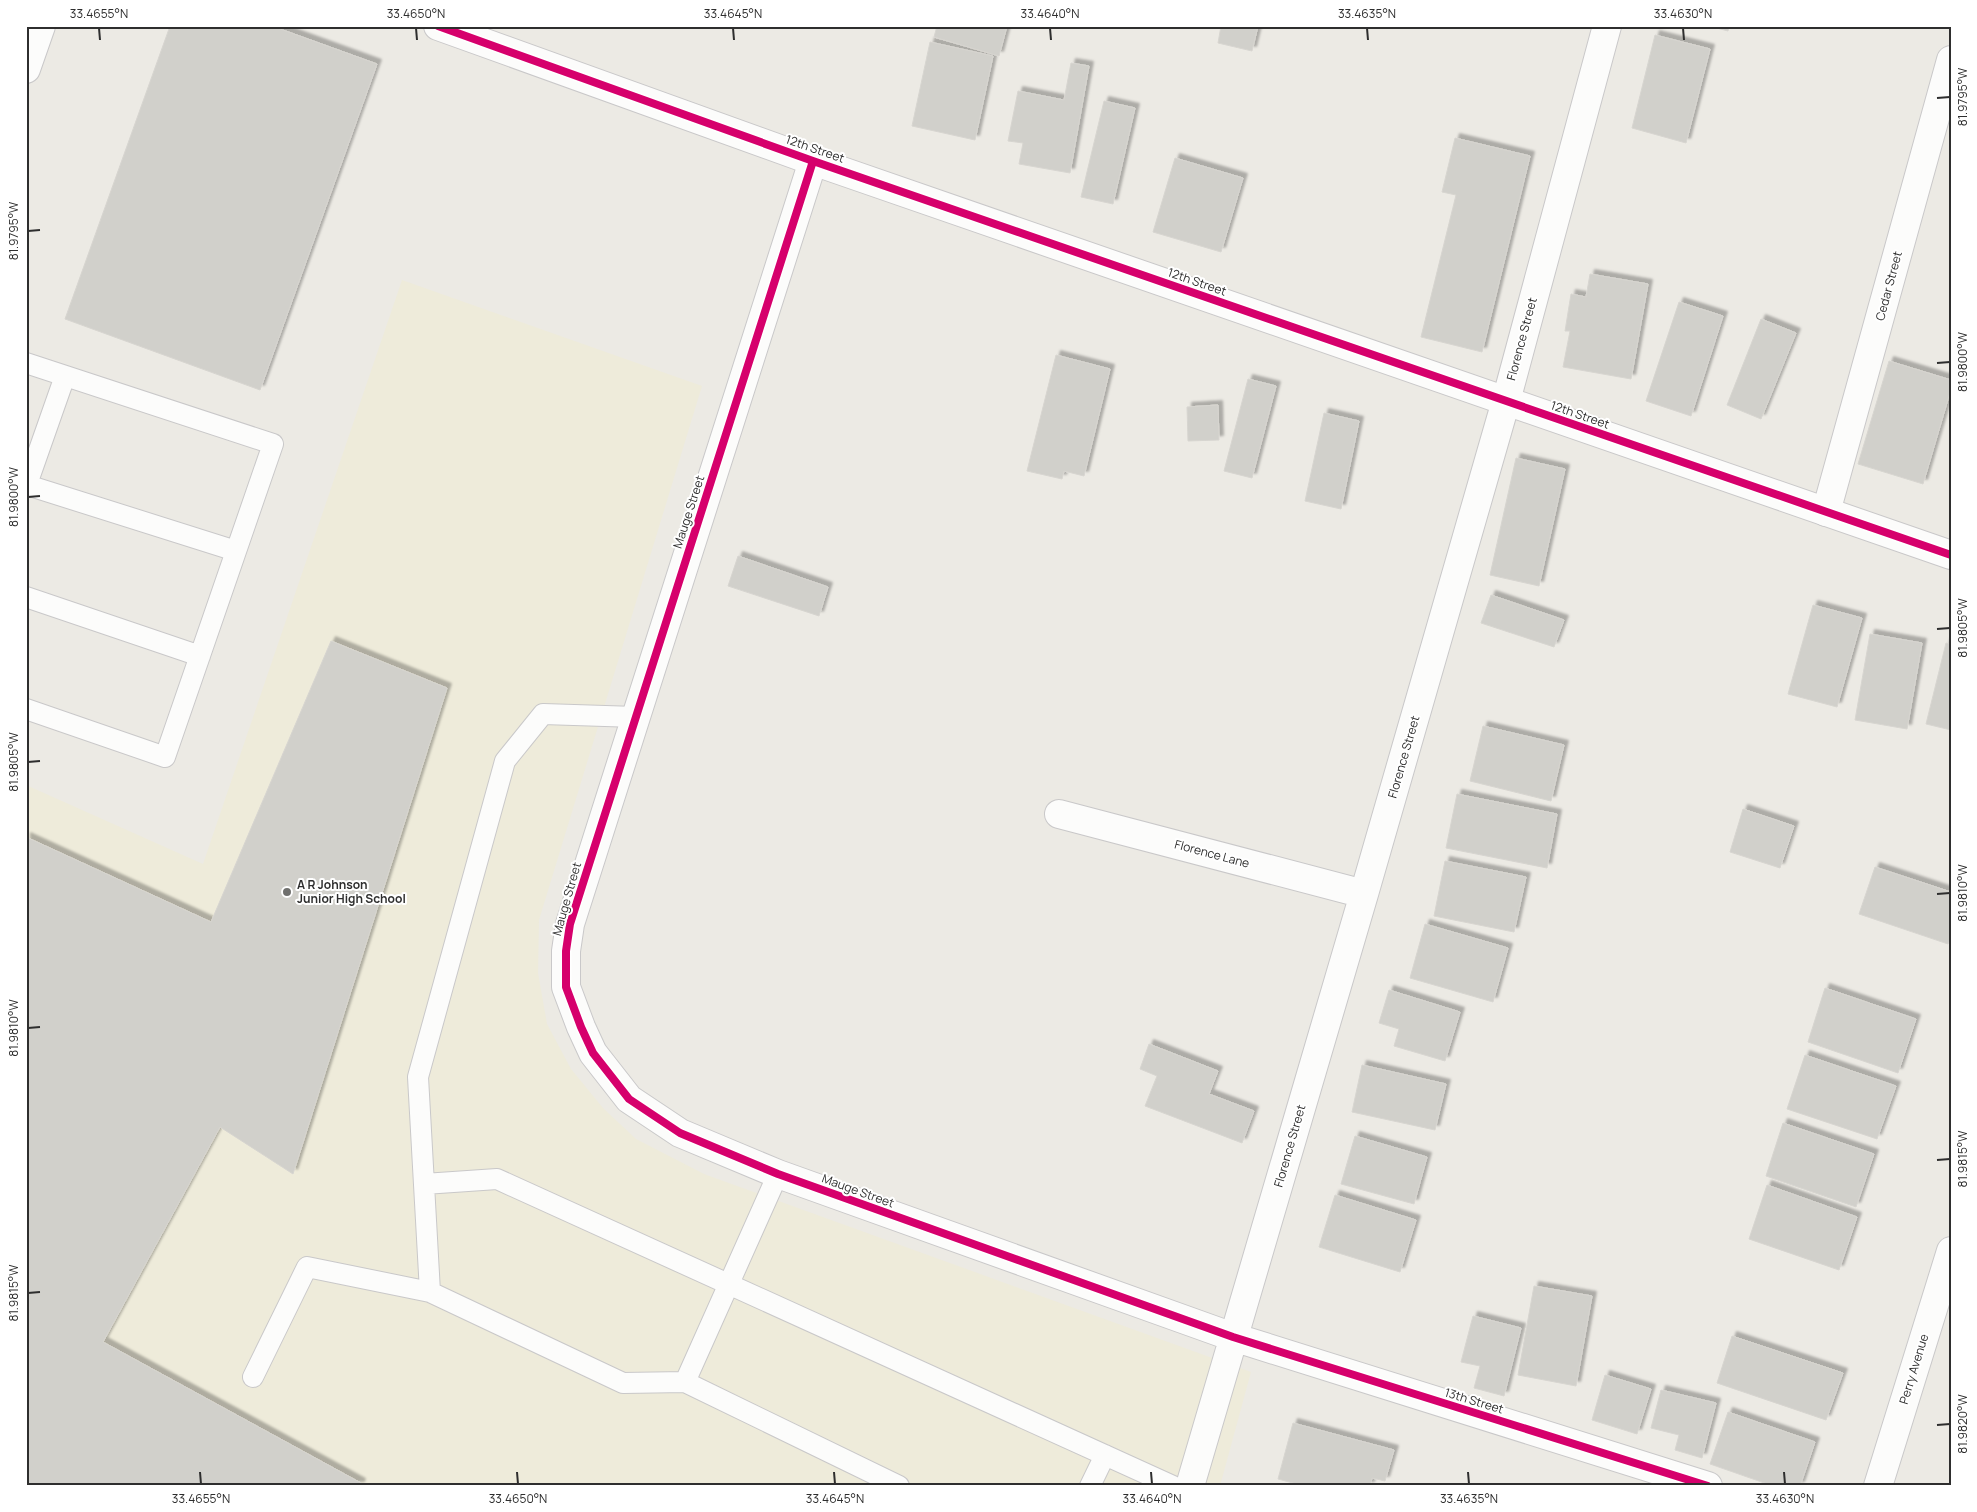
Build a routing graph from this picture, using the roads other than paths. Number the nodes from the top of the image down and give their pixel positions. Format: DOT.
graph roads {
  1 [pos="41,26"];
  2 [pos="438,26"];
  3 [pos="1607,26"];
  4 [pos="1951,60"];
  5 [pos="26,69"];
  6 [pos="813,161"];
  7 [pos="26,364"];
  8 [pos="65,376"];
  9 [pos="1506,401"];
  10 [pos="27,486"];
  11 [pos="1826,512"];
  12 [pos="236,551"];
  13 [pos="1951,555"];
  14 [pos="26,597"];
  15 [pos="200,656"];
  16 [pos="26,709"];
  17 [pos="636,718"];
  18 [pos="1059,814"];
  19 [pos="1364,894"];
  20 [pos="778,1174"];
  21 [pos="424,1184"];
  22 [pos="1951,1252"];
  23 [pos="728,1284"];
  24 [pos="430,1292"];
  25 [pos="1233,1337"];
  26 [pos="253,1377"];
  27 [pos="684,1382"];
  28 [pos="1105,1455"];
  29 [pos="898,1486"];
  30 [pos="1090,1486"];
  31 [pos="1173,1486"];
  32 [pos="1190,1486"];
  33 [pos="1708,1486"];
  34 [pos="1878,1486"];
  1 -- 5 [label="street"];
  2 -- 6 [label="street, 12th Street"];
  3 -- 9 [label="street, Florence Street"];
  4 -- 11 [label="street, Cedar Street"];
  6 -- 9 [label="street, 12th Street"];
  6 -- 17 [label="street, Mauge Street"];
  7 -- 8 [label="lane"];
  8 -- 10 [label="lane"];
  8 -- 12 [label="lane"];
  9 -- 11 [label="street, 12th Street"];
  9 -- 19 [label="street, Florence Street"];
  10 -- 12 [label="lane"];
  11 -- 13 [label="street, 12th Street"];
  12 -- 15 [label="lane"];
  14 -- 15 [label="lane"];
  15 -- 16 [label="lane"];
  17 -- 20 [label="street, Mauge Street"];
  17 -- 21 [label="lane"];
  18 -- 19 [label="street, Florence Lane"];
  19 -- 25 [label="street, Florence Street"];
  20 -- 23 [label="lane"];
  20 -- 25 [label="street, Mauge Street"];
  21 -- 23 [label="lane"];
  21 -- 24 [label="lane"];
  22 -- 34 [label="street, Perry Avenue"];
  23 -- 27 [label="lane"];
  23 -- 28 [label="lane"];
  24 -- 26 [label="lane"];
  24 -- 27 [label="lane"];
  25 -- 32 [label="street, Florence Street"];
  25 -- 33 [label="street, 13th Street"];
  27 -- 29 [label="lane"];
  28 -- 30 [label="lane"];
  28 -- 31 [label="lane"];
}
